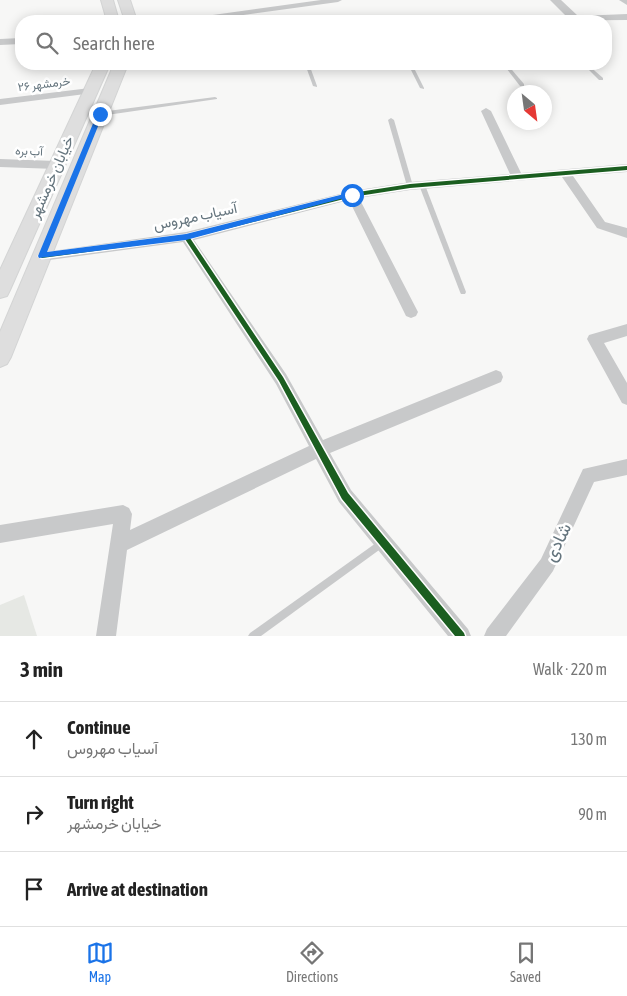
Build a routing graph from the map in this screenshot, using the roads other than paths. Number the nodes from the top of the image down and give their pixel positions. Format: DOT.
graph roads {
  1 [pos="107,0"];
  2 [pos="124,0"];
  3 [pos="338,0"];
  4 [pos="555,0"];
  5 [pos="623,0"];
  6 [pos="627,3"];
  7 [pos="111,15"];
  8 [pos="128,15"];
  9 [pos="228,15"];
  10 [pos="571,15"];
  11 [pos="627,17"];
  12 [pos="612,18"];
  13 [pos="15,41"];
  14 [pos="0,42"];
  15 [pos="99,70"];
  16 [pos="118,70"];
  17 [pos="309,70"];
  18 [pos="413,70"];
  19 [pos="510,70"];
  20 [pos="592,70"];
  21 [pos="601,79"];
  22 [pos="522,85"];
  23 [pos="315,86"];
  24 [pos="422,88"];
  25 [pos="90,91"];
  26 [pos="215,98"];
  27 [pos="0,102"];
  28 [pos="486,111"];
  29 [pos="80,114"];
  30 [pos="100,114"];
  31 [pos="391,120"];
  32 [pos="0,164"];
  33 [pos="56,166"];
  34 [pos="627,168"];
  35 [pos="565,173"];
  36 [pos="517,177"];
  37 [pos="416,186"];
  38 [pos="352,195"];
  39 [pos="627,232"];
  40 [pos="186,237"];
  41 [pos="42,256"];
  42 [pos="0,290"];
  43 [pos="463,292"];
  44 [pos="411,312"];
  45 [pos="627,330"];
  46 [pos="0,357"];
  47 [pos="496,377"];
  48 [pos="627,398"];
  49 [pos="320,449"];
  50 [pos="627,468"];
  51 [pos="0,534"];
  52 [pos="383,542"];
  53 [pos="119,544"];
  54 [pos="106,636"];
  55 [pos="253,636"];
  56 [pos="460,636"];
  57 [pos="494,636"];
  1 -- 7 [label="main road"];
  2 -- 8 [label="main road"];
  3 -- 9 [label="street"];
  4 -- 10 [label="street"];
  5 -- 6 [label="street"];
  11 -- 12 [label="street"];
  13 -- 14 [label="street"];
  15 -- 25 [label="main road, خیابان خرمشهر"];
  16 -- 30 [label="main road, خیابان خرمشهر"];
  17 -- 23 [label="lane"];
  18 -- 24 [label="lane"];
  19 -- 22 [label="lane"];
  20 -- 21 [label="lane"];
  25 -- 27 [label="street, خرمشهر ۲۶"];
  25 -- 29 [label="main road, خیابان خرمشهر"];
  26 -- 30 [label="lane"];
  28 -- 36 [label="street"];
  29 -- 30 [label="main road"];
  29 -- 33 [label="main road, خیابان خرمشهر"];
  30 -- 41 [label="main road, خیابان خرمشهر"];
  31 -- 37 [label="lane"];
  32 -- 33 [label="street, آب بره"];
  33 -- 42 [label="main road, خیابان خرمشهر"];
  34 -- 35 [label="street, آسیاب مهروس"];
  35 -- 36 [label="street, آسیاب مهروس"];
  35 -- 39 [label="street"];
  36 -- 37 [label="street, آسیاب مهروس"];
  37 -- 38 [label="street, آسیاب مهروس"];
  37 -- 43 [label="lane"];
  38 -- 40 [label="street, آسیاب مهروس"];
  38 -- 44 [label="street"];
  40 -- 41 [label="street, آسیاب مهروس"];
  40 -- 49 [label="street"];
  41 -- 46 [label="main road, خیابان خرمشهر"];
  45 -- 48 [label="street"];
  47 -- 49 [label="street"];
  49 -- 52 [label="street"];
  49 -- 53 [label="street"];
  50 -- 57 [label="street, شادی"];
  51 -- 53 [label="street"];
  52 -- 55 [label="lane"];
  52 -- 56 [label="street"];
  53 -- 54 [label="street"];
}
